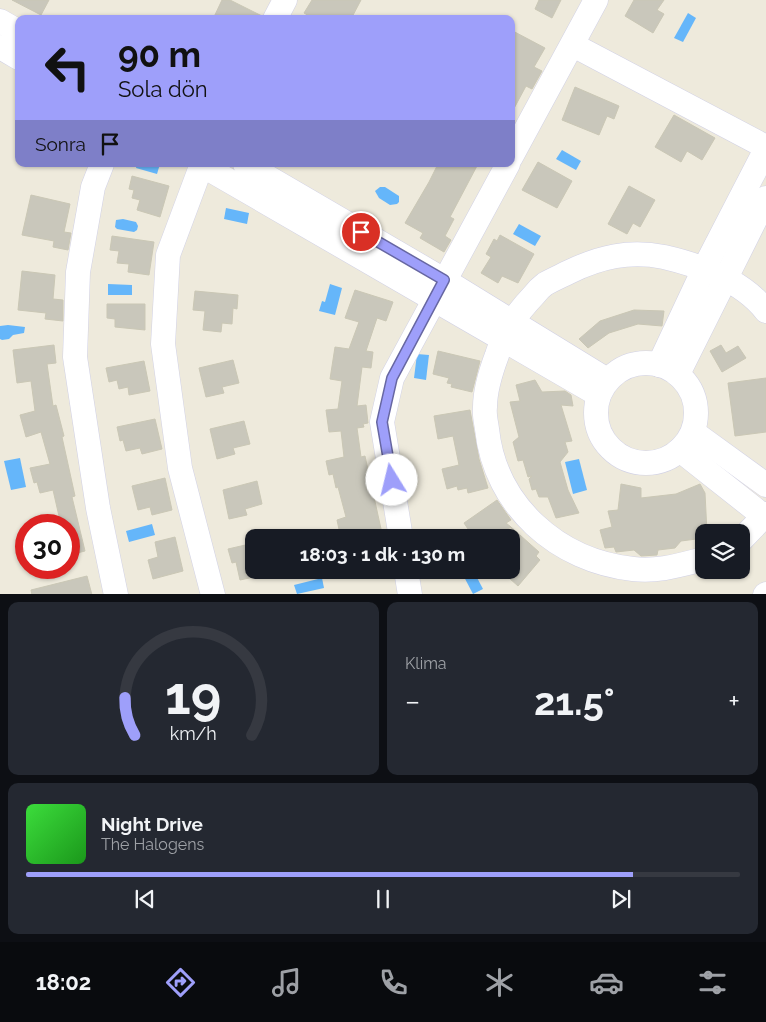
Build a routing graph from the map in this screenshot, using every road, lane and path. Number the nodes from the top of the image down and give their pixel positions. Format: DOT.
graph roads {
  1 [pos="284,0"];
  2 [pos="596,0"];
  3 [pos="277,15"];
  4 [pos="0,21"];
  5 [pos="15,30"];
  6 [pos="573,45"];
  7 [pos="0,47"];
  8 [pos="15,56"];
  9 [pos="766,148"];
  10 [pos="515,150"];
  11 [pos="101,167"];
  12 [pos="200,167"];
  13 [pos="207,167"];
  14 [pos="249,167"];
  15 [pos="506,167"];
  16 [pos="766,198"];
  17 [pos="704,269"];
  18 [pos="726,279"];
  19 [pos="439,290"];
  20 [pos="766,311"];
  21 [pos="507,331"];
  22 [pos="668,369"];
  23 [pos="603,388"];
  24 [pos="686,441"];
  25 [pos="766,485"];
  26 [pos="765,516"];
  27 [pos="400,529"];
  28 [pos="750,531"];
  29 [pos="695,561"];
  30 [pos="408,579"];
  31 [pos="116,594"];
  32 [pos="213,594"];
  33 [pos="410,594"];
  1 -- 3 [label="street"];
  2 -- 6 [label="street"];
  4 -- 5 [label="street"];
  6 -- 9 [label="street"];
  6 -- 10 [label="street"];
  7 -- 8 [label="street"];
  9 -- 17 [label="street"];
  11 -- 31 [label="street"];
  12 -- 32 [label="street"];
  13 -- 19 [label="street"];
  14 -- 19 [label="street"];
  15 -- 19 [label="street"];
  16 -- 18 [label="street"];
  17 -- 18 [label="street"];
  17 -- 21 [label="street"];
  17 -- 22 [label="street"];
  18 -- 20 [label="street"];
  18 -- 22 [label="street"];
  19 -- 21 [label="street"];
  19 -- 27 [label="street"];
  21 -- 23 [label="street"];
  21 -- 29 [label="street"];
  22 -- 23 [label="street"];
  22 -- 24 [label="street"];
  23 -- 24 [label="street"];
  24 -- 25 [label="street"];
  24 -- 26 [label="street"];
  26 -- 28 [label="street"];
  30 -- 33 [label="street"];
}
